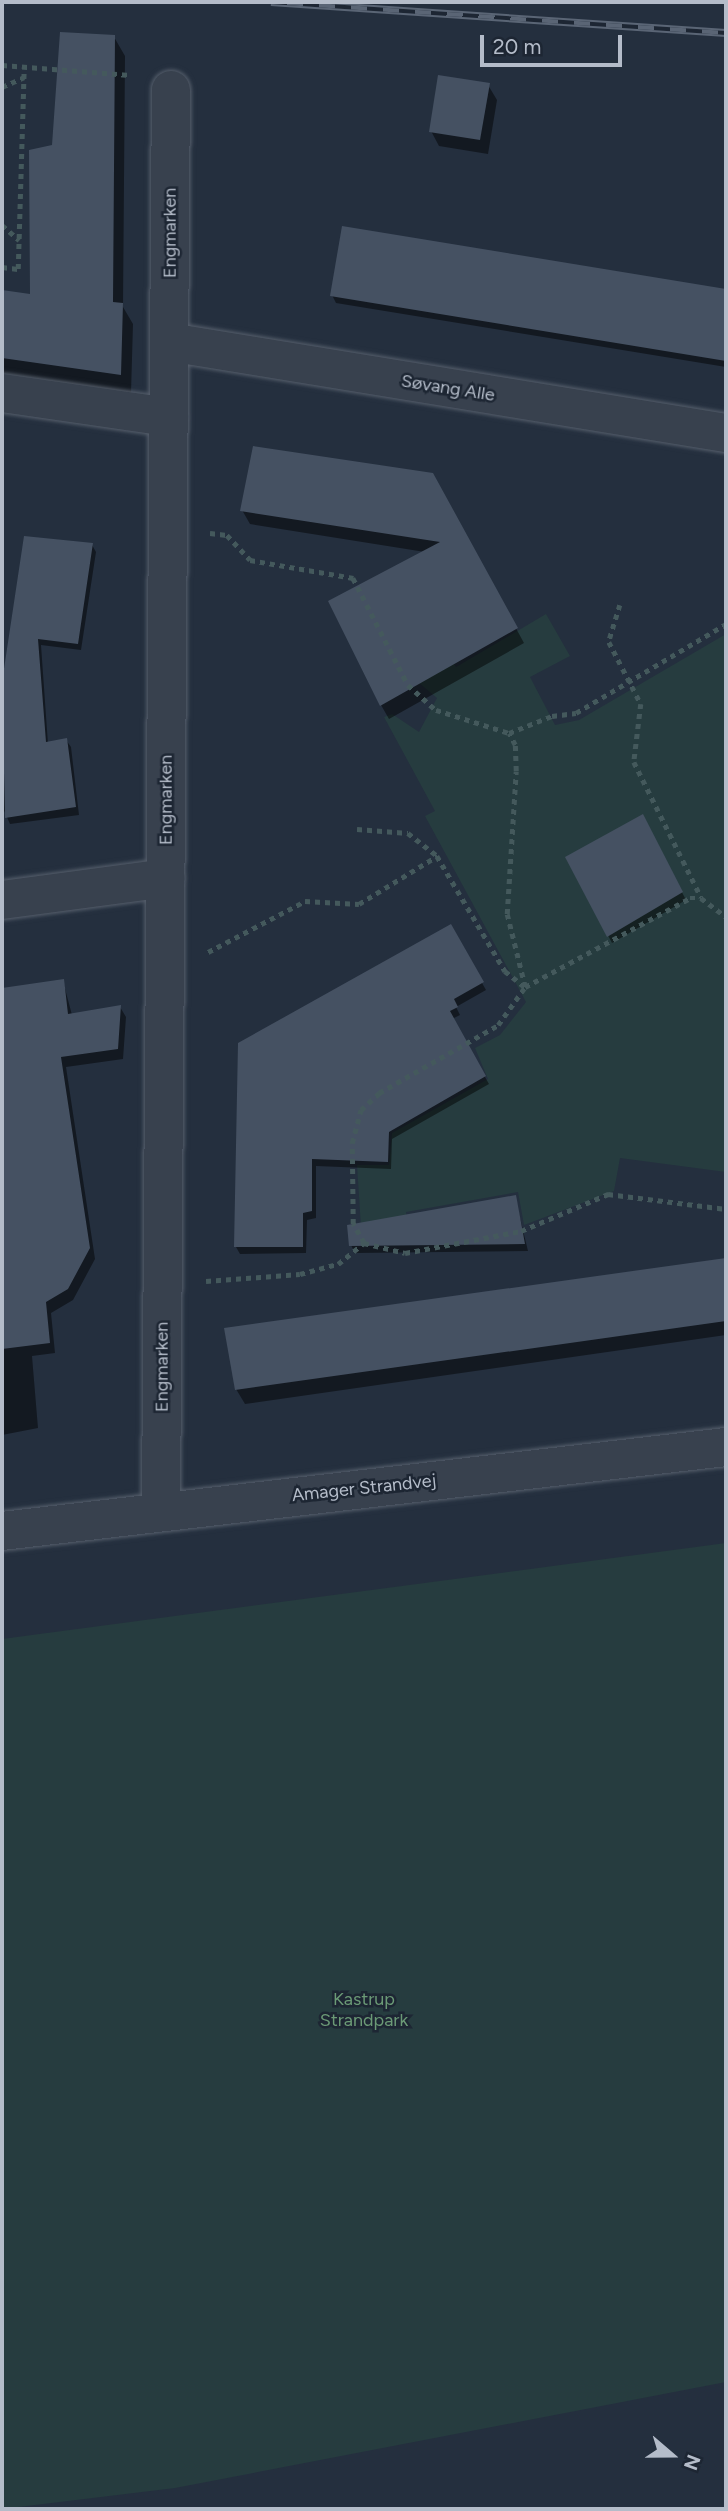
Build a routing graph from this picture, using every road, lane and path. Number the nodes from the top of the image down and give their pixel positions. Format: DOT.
graph roads {
  1 [pos="2,65"];
  2 [pos="24,67"];
  3 [pos="24,77"];
  4 [pos="2,87"];
  5 [pos="170,90"];
  6 [pos="2,225"];
  7 [pos="19,240"];
  8 [pos="2,267"];
  9 [pos="169,342"];
  10 [pos="2,393"];
  11 [pos="169,417"];
  12 [pos="726,433"];
  13 [pos="168,528"];
  14 [pos="620,605"];
  15 [pos="726,624"];
  16 [pos="628,682"];
  17 [pos="509,733"];
  18 [pos="357,828"];
  19 [pos="436,856"];
  20 [pos="166,878"];
  21 [pos="701,898"];
  22 [pos="2,900"];
  23 [pos="726,917"];
  24 [pos="165,962"];
  25 [pos="525,987"];
  26 [pos="726,1209"];
  27 [pos="364,1243"];
  28 [pos="163,1283"];
  29 [pos="726,1447"];
  30 [pos="161,1510"];
  31 [pos="2,1531"];
  1 -- 2 [label="path"];
  2 -- 3 [label="path"];
  2 -- 5 [label="path"];
  3 -- 4 [label="path"];
  3 -- 7 [label="path"];
  5 -- 9 [label="street, Engmarken"];
  6 -- 7 [label="path"];
  7 -- 8 [label="path"];
  9 -- 11 [label="street, Engmarken"];
  9 -- 12 [label="street, Søvang Alle"];
  10 -- 11 [label="street"];
  11 -- 13 [label="street, Engmarken"];
  13 -- 17 [label="path"];
  13 -- 20 [label="street, Engmarken"];
  14 -- 16 [label="path"];
  15 -- 16 [label="path"];
  16 -- 17 [label="path"];
  16 -- 21 [label="path"];
  17 -- 25 [label="path"];
  18 -- 19 [label="path"];
  19 -- 24 [label="path"];
  19 -- 25 [label="path"];
  20 -- 22 [label="street"];
  20 -- 24 [label="street, Engmarken"];
  21 -- 23 [label="path"];
  21 -- 25 [label="path"];
  24 -- 28 [label="street, Engmarken"];
  25 -- 27 [label="path"];
  26 -- 27 [label="path"];
  27 -- 28 [label="path"];
  28 -- 30 [label="street, Engmarken"];
  29 -- 30 [label="street, Amager Strandvej"];
  30 -- 31 [label="street, Amager Strandvej"];
}
